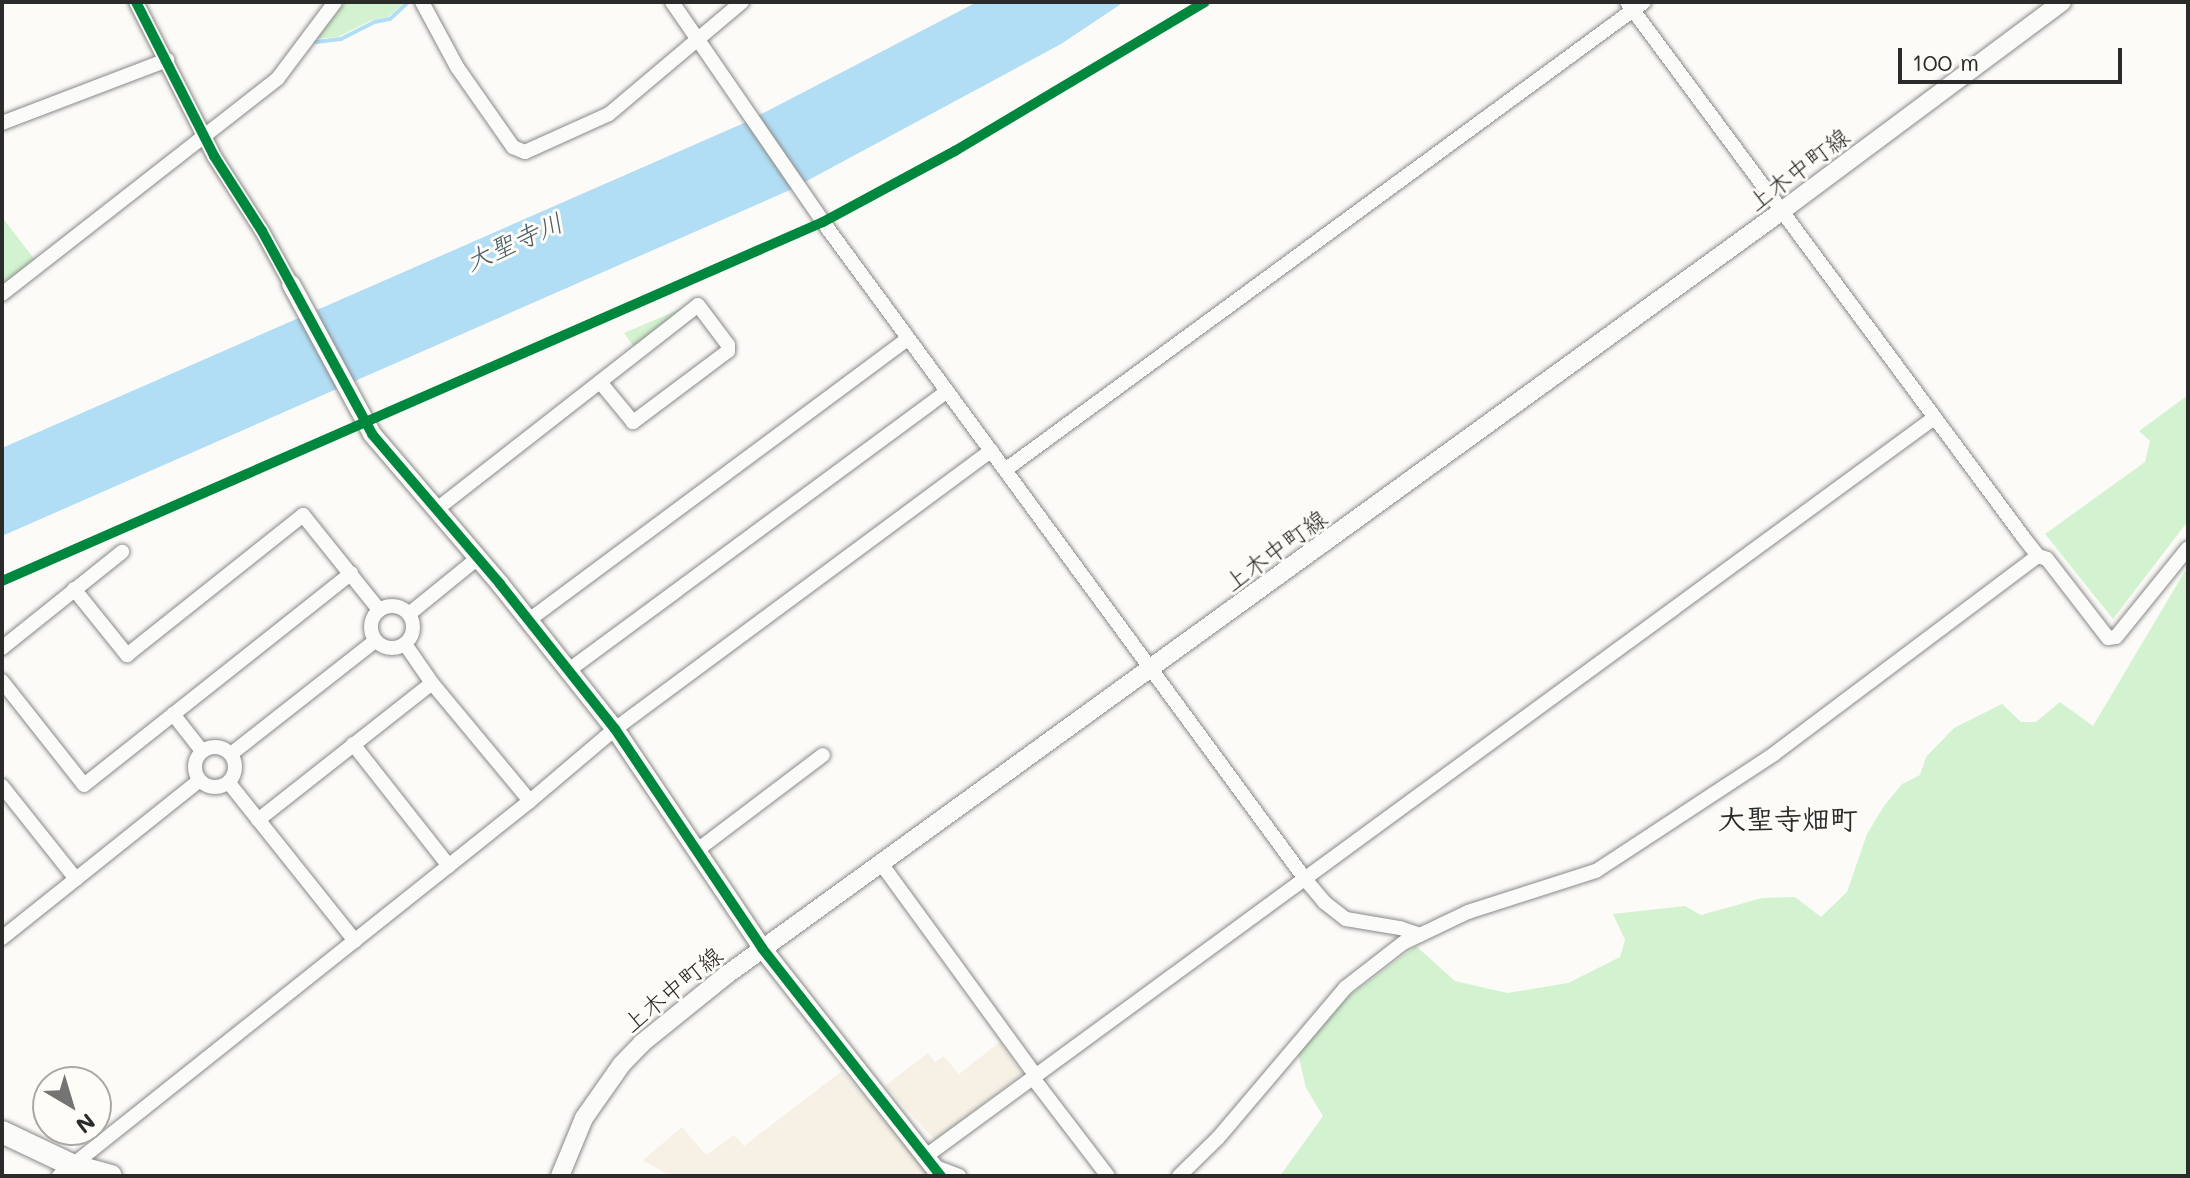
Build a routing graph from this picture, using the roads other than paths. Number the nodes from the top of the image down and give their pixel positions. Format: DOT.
graph roads {
  1 [pos="136,2"];
  2 [pos="335,2"];
  3 [pos="422,2"];
  4 [pos="672,2"];
  5 [pos="742,2"];
  6 [pos="2062,2"];
  7 [pos="1634,5"];
  8 [pos="698,38"];
  9 [pos="167,60"];
  10 [pos="2,123"];
  11 [pos="203,133"];
  12 [pos="1783,210"];
  13 [pos="291,284"];
  14 [pos="2,294"];
  15 [pos="908,339"];
  16 [pos="600,382"];
  17 [pos="947,391"];
  18 [pos="1934,418"];
  19 [pos="991,451"];
  20 [pos="1005,470"];
  21 [pos="437,509"];
  22 [pos="2188,548"];
  23 [pos="122,552"];
  24 [pos="2038,556"];
  25 [pos="478,558"];
  26 [pos="351,573"];
  27 [pos="74,589"];
  28 [pos="379,610"];
  29 [pos="409,614"];
  30 [pos="529,620"];
  31 [pos="375,641"];
  32 [pos="405,644"];
  33 [pos="2,648"];
  34 [pos="569,670"];
  35 [pos="1151,670"];
  36 [pos="2,681"];
  37 [pos="432,683"];
  38 [pos="173,714"];
  39 [pos="615,729"];
  40 [pos="353,744"];
  41 [pos="202,751"];
  42 [pos="231,754"];
  43 [pos="823,755"];
  44 [pos="199,781"];
  45 [pos="229,783"];
  46 [pos="2,786"];
  47 [pos="530,801"];
  48 [pos="258,820"];
  49 [pos="696,851"];
  50 [pos="880,862"];
  51 [pos="449,866"];
  52 [pos="76,879"];
  53 [pos="1305,879"];
  54 [pos="1420,935"];
  55 [pos="2,938"];
  56 [pos="355,941"];
  57 [pos="762,948"];
  58 [pos="1034,1077"];
  59 [pos="2,1132"];
  60 [pos="934,1166"];
  61 [pos="66,1171"];
  62 [pos="111,1176"];
  63 [pos="560,1176"];
  64 [pos="959,1176"];
  65 [pos="1108,1176"];
  66 [pos="1179,1176"];
  1 -- 9 [label="street"];
  2 -- 11 [label="street"];
  3 -- 8 [label="street"];
  4 -- 8 [label="street"];
  5 -- 8 [label="street"];
  6 -- 12 [label="main road, 上木中町線"];
  7 -- 12 [label="street"];
  7 -- 20 [label="street"];
  8 -- 15 [label="street"];
  9 -- 10 [label="street"];
  9 -- 11 [label="street"];
  11 -- 13 [label="street"];
  11 -- 14 [label="street"];
  12 -- 18 [label="street"];
  12 -- 35 [label="main road, 上木中町線"];
  13 -- 21 [label="main road"];
  15 -- 17 [label="street"];
  15 -- 30 [label="street"];
  16 -- 16 [label="street"];
  16 -- 21 [label="street"];
  17 -- 19 [label="street"];
  17 -- 34 [label="street"];
  18 -- 24 [label="street"];
  18 -- 53 [label="street"];
  19 -- 20 [label="street"];
  19 -- 39 [label="street"];
  20 -- 35 [label="street"];
  21 -- 25 [label="main road"];
  22 -- 24 [label="street"];
  23 -- 27 [label="street"];
  24 -- 54 [label="street"];
  25 -- 29 [label="street"];
  25 -- 30 [label="main road"];
  26 -- 27 [label="street"];
  26 -- 28 [label="street"];
  26 -- 38 [label="street"];
  27 -- 33 [label="street"];
  28 -- 29 [label="street"];
  28 -- 31 [label="street"];
  29 -- 32 [label="street"];
  30 -- 34 [label="main road"];
  31 -- 32 [label="street"];
  31 -- 42 [label="street"];
  32 -- 37 [label="street"];
  34 -- 39 [label="main road"];
  35 -- 50 [label="main road, 上木中町線"];
  35 -- 53 [label="street"];
  36 -- 38 [label="street"];
  37 -- 40 [label="street"];
  37 -- 47 [label="street"];
  38 -- 41 [label="street"];
  39 -- 47 [label="street"];
  39 -- 49 [label="main road"];
  40 -- 48 [label="street"];
  40 -- 51 [label="street"];
  41 -- 42 [label="street"];
  41 -- 44 [label="street"];
  42 -- 45 [label="street"];
  43 -- 49 [label="street"];
  44 -- 45 [label="street"];
  44 -- 52 [label="street"];
  45 -- 48 [label="street"];
  46 -- 52 [label="street"];
  47 -- 51 [label="street"];
  48 -- 56 [label="street"];
  49 -- 57 [label="main road"];
  50 -- 57 [label="main road, 上木中町線"];
  50 -- 58 [label="street"];
  51 -- 56 [label="street"];
  52 -- 55 [label="street"];
  53 -- 54 [label="street"];
  53 -- 58 [label="street"];
  54 -- 66 [label="street"];
  56 -- 61 [label="street"];
  57 -- 60 [label="main road"];
  57 -- 63 [label="main road, 上木中町線"];
  58 -- 60 [label="street"];
  58 -- 65 [label="street"];
  59 -- 61 [label="main road"];
  60 -- 64 [label="street"];
  61 -- 62 [label="main road"];
}
